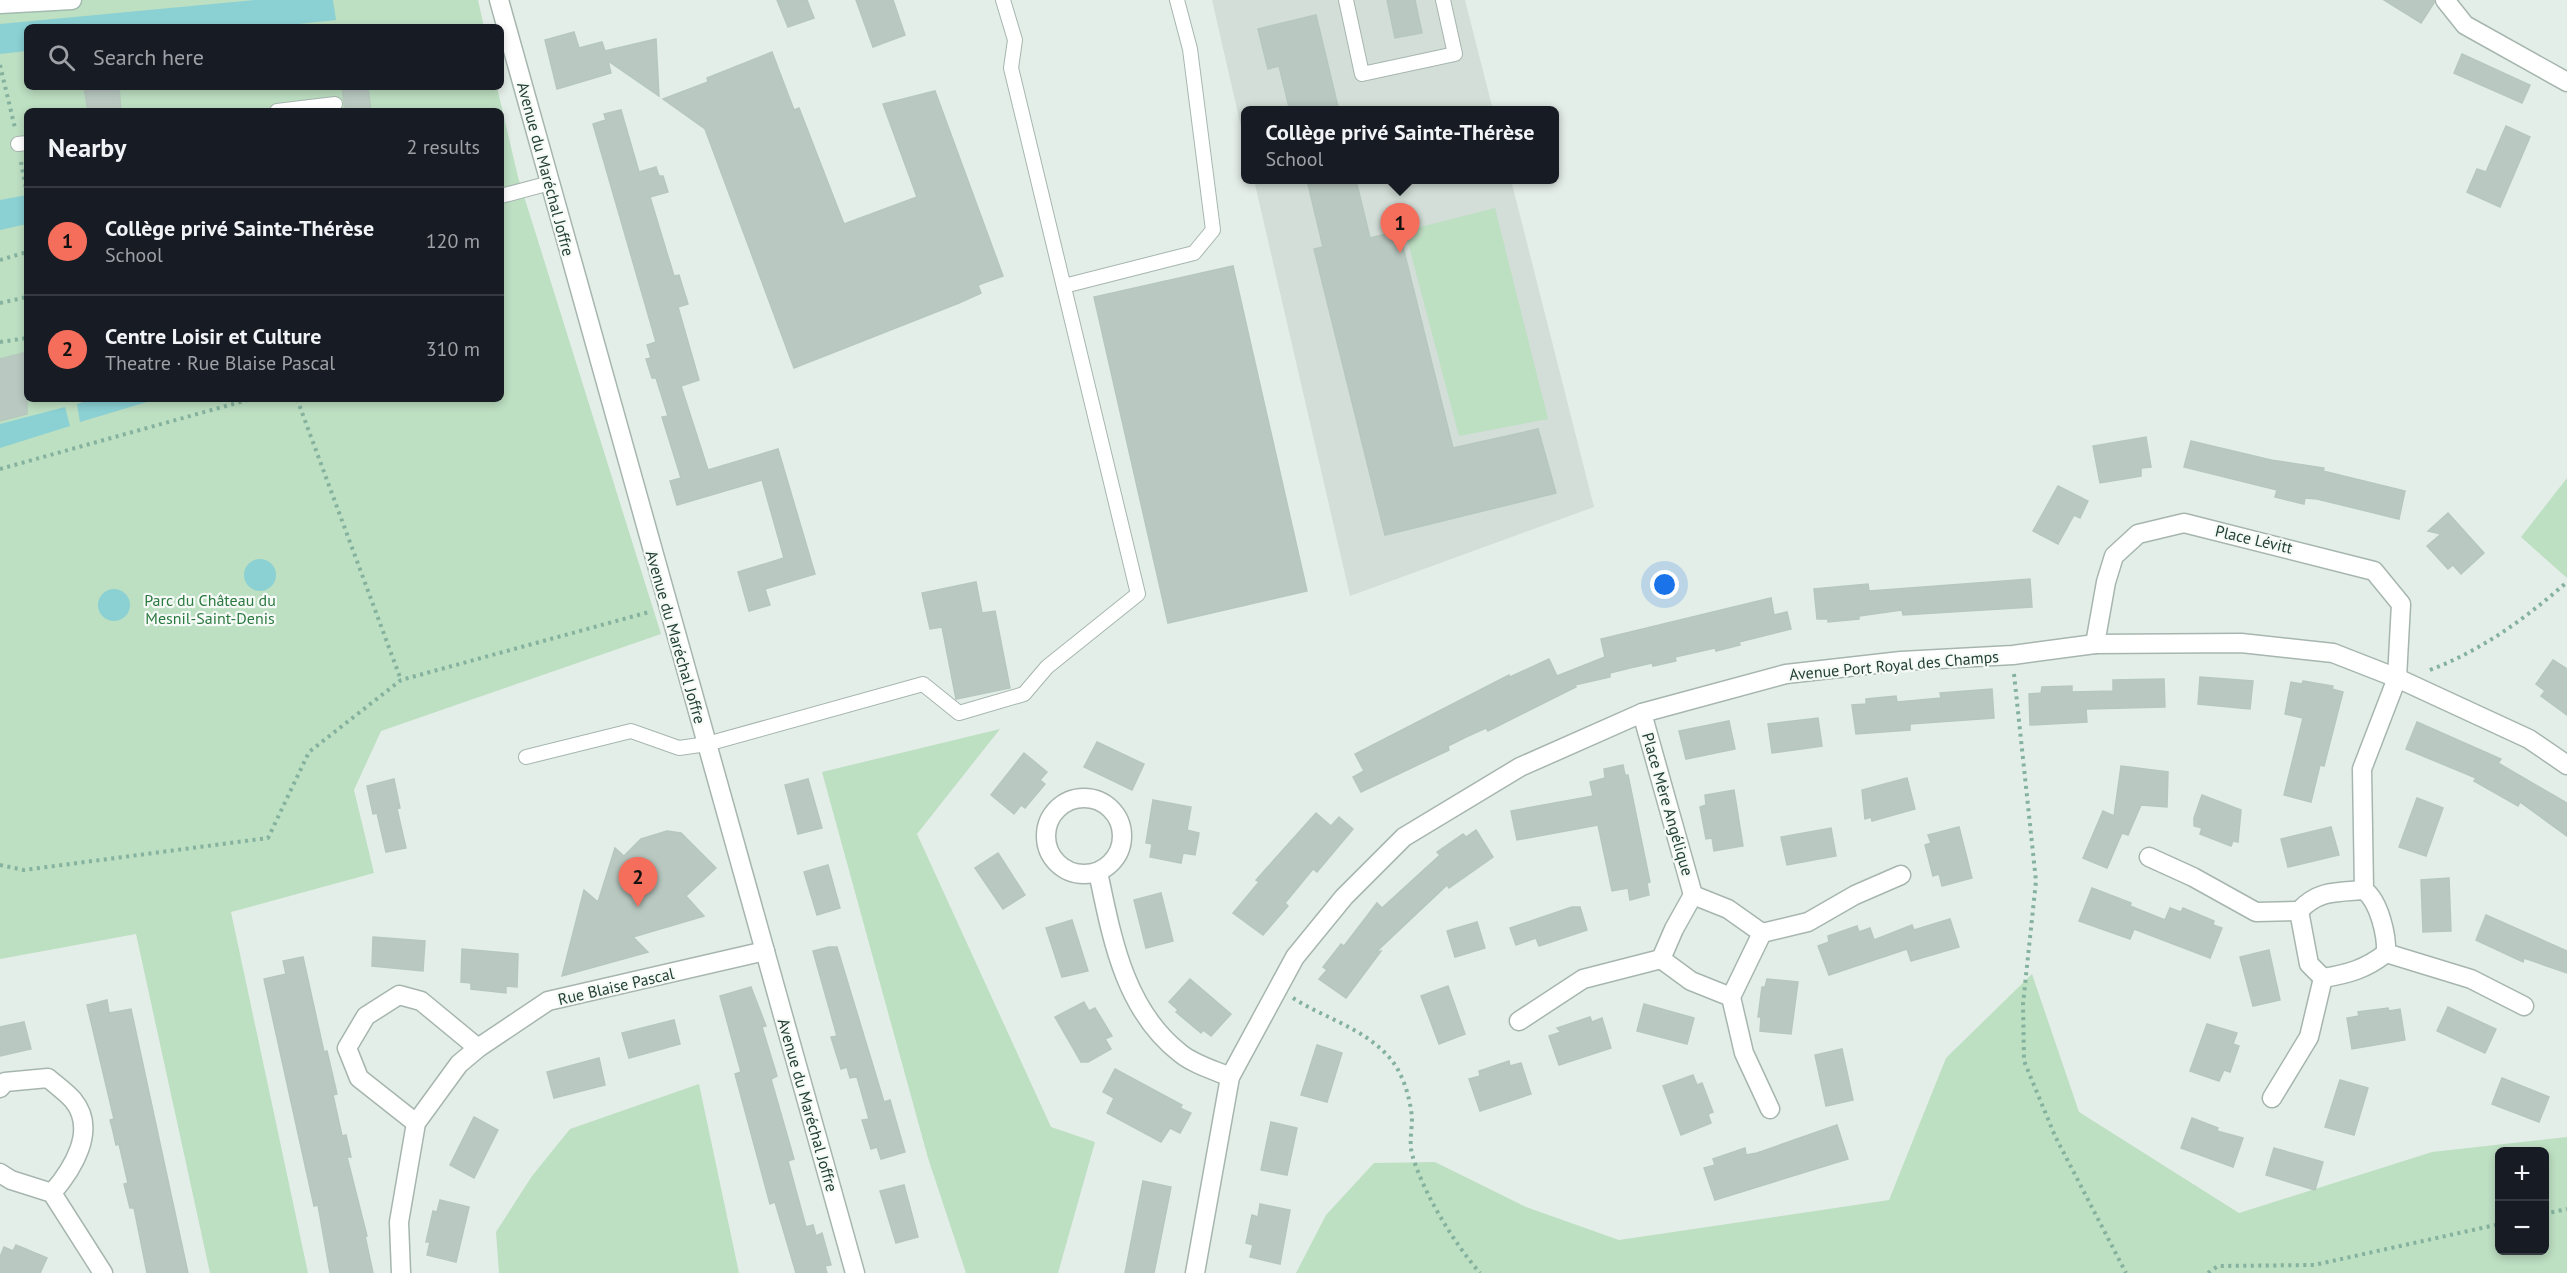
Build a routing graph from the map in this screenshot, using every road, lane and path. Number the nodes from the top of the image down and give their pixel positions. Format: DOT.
graph roads {
  1 [pos="72,0"];
  2 [pos="499,0"];
  3 [pos="1003,0"];
  4 [pos="1177,0"];
  5 [pos="1346,0"];
  6 [pos="1443,0"];
  7 [pos="2445,0"];
  8 [pos="0,4"];
  9 [pos="2567,82"];
  10 [pos="335,105"];
  11 [pos="306,108"];
  12 [pos="549,183"];
  13 [pos="504,195"];
  14 [pos="24,253"];
  15 [pos="0,260"];
  16 [pos="1064,286"];
  17 [pos="24,298"];
  18 [pos="0,303"];
  19 [pos="24,338"];
  20 [pos="0,340"];
  21 [pos="240,402"];
  22 [pos="298,402"];
  23 [pos="0,469"];
  24 [pos="2567,582"];
  25 [pos="667,607"];
  26 [pos="2095,644"];
  27 [pos="2013,655"];
  28 [pos="2429,671"];
  29 [pos="2397,678"];
  30 [pos="401,680"];
  31 [pos="1642,713"];
  32 [pos="706,744"];
  33 [pos="526,757"];
  34 [pos="2567,765"];
  35 [pos="2149,857"];
  36 [pos="0,865"];
  37 [pos="1098,872"];
  38 [pos="1901,875"];
  39 [pos="2364,890"];
  40 [pos="1693,895"];
  41 [pos="2299,911"];
  42 [pos="1762,933"];
  43 [pos="765,951"];
  44 [pos="2386,953"];
  45 [pos="1661,959"];
  46 [pos="2323,978"];
  47 [pos="1279,988"];
  48 [pos="1731,997"];
  49 [pos="2524,1006"];
  50 [pos="1519,1021"];
  51 [pos="478,1048"];
  52 [pos="1230,1077"];
  53 [pos="0,1088"];
  54 [pos="2272,1098"];
  55 [pos="1770,1109"];
  56 [pos="416,1123"];
  57 [pos="0,1173"];
  58 [pos="52,1193"];
  59 [pos="2567,1209"];
  60 [pos="2549,1213"];
  61 [pos="2495,1225"];
  62 [pos="103,1273"];
  63 [pos="401,1273"];
  64 [pos="855,1273"];
  65 [pos="1196,1273"];
  66 [pos="1480,1273"];
  67 [pos="2126,1273"];
  68 [pos="2208,1273"];
  1 -- 8 [label="street"];
  2 -- 12 [label="street, Avenue du Maréchal Joffre"];
  3 -- 16 [label="lane"];
  4 -- 16 [label="lane"];
  5 -- 6 [label="lane"];
  7 -- 9 [label="street"];
  10 -- 11 [label="lane"];
  12 -- 13 [label="lane"];
  12 -- 25 [label="street, Avenue du Maréchal Joffre"];
  14 -- 15 [label="path"];
  16 -- 32 [label="lane"];
  17 -- 18 [label="path"];
  19 -- 20 [label="path"];
  21 -- 23 [label="path"];
  22 -- 30 [label="path"];
  24 -- 28 [label="path"];
  25 -- 30 [label="path"];
  25 -- 32 [label="street, Avenue du Maréchal Joffre"];
  26 -- 27 [label="street, Avenue Port Royal des Champs"];
  26 -- 29 [label="street, Avenue Port Royal des Champs"];
  26 -- 29 [label="street, Place Lévitt"];
  27 -- 31 [label="street, Avenue Port Royal des Champs"];
  27 -- 67 [label="path"];
  29 -- 34 [label="street, Avenue Port Royal des Champs"];
  29 -- 39 [label="street, Place Lévitt"];
  30 -- 36 [label="path"];
  31 -- 40 [label="street, Place Mère Angélique"];
  31 -- 47 [label="street, Avenue Port Royal des Champs"];
  32 -- 33 [label="lane"];
  32 -- 43 [label="street, Avenue du Maréchal Joffre"];
  35 -- 41 [label="street"];
  37 -- 37 [label="street"];
  37 -- 52 [label="street"];
  38 -- 42 [label="street"];
  39 -- 41 [label="street"];
  39 -- 44 [label="street"];
  40 -- 42 [label="street, Place Mère Angélique"];
  40 -- 45 [label="street, Place Mère Angélique"];
  41 -- 46 [label="street"];
  42 -- 48 [label="street"];
  43 -- 51 [label="street, Rue Blaise Pascal"];
  43 -- 64 [label="street, Avenue du Maréchal Joffre"];
  44 -- 46 [label="street"];
  44 -- 49 [label="street"];
  45 -- 48 [label="street"];
  45 -- 50 [label="street"];
  46 -- 54 [label="street"];
  47 -- 52 [label="street, Avenue Port Royal des Champs"];
  47 -- 66 [label="path"];
  48 -- 55 [label="street"];
  51 -- 56 [label="street, Rue Blaise Pascal"];
  51 -- 56 [label="street"];
  52 -- 65 [label="street, Avenue Port Royal des Champs"];
  53 -- 58 [label="street"];
  56 -- 63 [label="street, Rue Blaise Pascal"];
  57 -- 58 [label="street"];
  58 -- 62 [label="street"];
  59 -- 60 [label="path"];
  61 -- 68 [label="path"];
}
